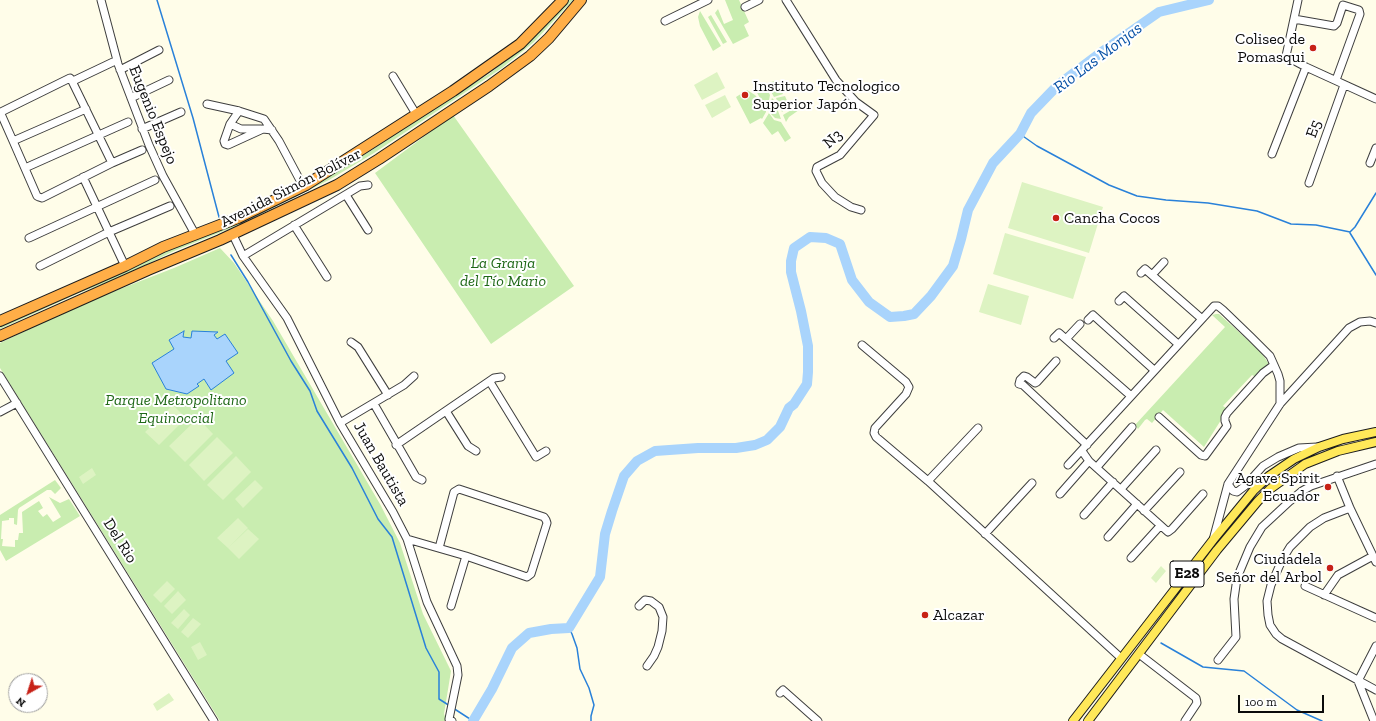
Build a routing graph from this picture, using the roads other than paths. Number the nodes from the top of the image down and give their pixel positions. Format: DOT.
graph roads {
  1 [pos="101,0"];
  2 [pos="563,0"];
  3 [pos="581,0"];
  4 [pos="708,0"];
  5 [pos="758,0"];
  6 [pos="786,0"];
  7 [pos="1298,0"];
  8 [pos="745,7"];
  9 [pos="1294,19"];
  10 [pos="665,21"];
  11 [pos="159,50"];
  12 [pos="113,62"];
  13 [pos="1306,67"];
  14 [pos="120,70"];
  15 [pos="394,76"];
  16 [pos="169,80"];
  17 [pos="1336,80"];
  18 [pos="73,81"];
  19 [pos="1344,84"];
  20 [pos="131,98"];
  21 [pos="1376,99"];
  22 [pos="207,104"];
  23 [pos="86,109"];
  24 [pos="239,111"];
  25 [pos="181,112"];
  26 [pos="416,114"];
  27 [pos="128,122"];
  28 [pos="230,124"];
  29 [pos="263,128"];
  30 [pos="142,129"];
  31 [pos="272,130"];
  32 [pos="98,135"];
  33 [pos="13,141"];
  34 [pos="1376,148"];
  35 [pos="142,150"];
  36 [pos="1272,154"];
  37 [pos="112,163"];
  38 [pos="1370,163"];
  39 [pos="25,168"];
  40 [pos="83,177"];
  41 [pos="155,180"];
  42 [pos="1309,183"];
  43 [pos="368,185"];
  44 [pos="303,186"];
  45 [pos="346,195"];
  46 [pos="170,206"];
  47 [pos="97,207"];
  48 [pos="861,210"];
  49 [pos="294,226"];
  50 [pos="368,230"];
  51 [pos="109,232"];
  52 [pos="195,234"];
  53 [pos="233,235"];
  54 [pos="29,238"];
  55 [pos="244,256"];
  56 [pos="1164,262"];
  57 [pos="40,266"];
  58 [pos="125,266"];
  59 [pos="1141,273"];
  60 [pos="1152,275"];
  61 [pos="327,278"];
  62 [pos="1119,301"];
  63 [pos="1202,319"];
  64 [pos="1088,320"];
  65 [pos="0,321"];
  66 [pos="1376,323"];
  67 [pos="1080,324"];
  68 [pos="0,336"];
  69 [pos="1054,338"];
  70 [pos="1066,339"];
  71 [pos="351,342"];
  72 [pos="1178,344"];
  73 [pos="862,345"];
  74 [pos="1056,361"];
  75 [pos="1274,365"];
  76 [pos="1154,370"];
  77 [pos="0,376"];
  78 [pos="414,376"];
  79 [pos="501,377"];
  80 [pos="490,382"];
  81 [pos="388,396"];
  82 [pos="1131,396"];
  83 [pos="17,403"];
  84 [pos="374,404"];
  85 [pos="1280,404"];
  86 [pos="446,411"];
  87 [pos="0,412"];
  88 [pos="1159,417"];
  89 [pos="340,423"];
  90 [pos="1132,427"];
  91 [pos="978,428"];
  92 [pos="1376,432"];
  93 [pos="1376,442"];
  94 [pos="396,445"];
  95 [pos="1088,445"];
  96 [pos="1319,447"];
  97 [pos="1156,450"];
  98 [pos="476,451"];
  99 [pos="546,451"];
  100 [pos="1082,451"];
  101 [pos="1090,461"];
  102 [pos="1376,464"];
  103 [pos="1068,465"];
  104 [pos="1096,467"];
  105 [pos="1180,472"];
  106 [pos="1337,476"];
  107 [pos="422,480"];
  108 [pos="928,481"];
  109 [pos="1113,482"];
  110 [pos="1032,483"];
  111 [pos="1228,484"];
  112 [pos="1121,489"];
  113 [pos="1060,494"];
  114 [pos="1203,494"];
  115 [pos="1137,504"];
  116 [pos="1350,508"];
  117 [pos="1144,511"];
  118 [pos="1084,515"];
  119 [pos="1160,526"];
  120 [pos="985,534"];
  121 [pos="1108,537"];
  122 [pos="407,539"];
  123 [pos="1213,540"];
  124 [pos="439,548"];
  125 [pos="466,556"];
  126 [pos="1131,558"];
  127 [pos="1375,559"];
  128 [pos="1305,586"];
  129 [pos="1324,595"];
  130 [pos="452,606"];
  131 [pos="639,606"];
  132 [pos="1376,618"];
  133 [pos="1151,620"];
  134 [pos="1159,627"];
  135 [pos="1376,646"];
  136 [pos="1139,654"];
  137 [pos="1121,658"];
  138 [pos="1218,660"];
  139 [pos="647,666"];
  140 [pos="1358,681"];
  141 [pos="1376,690"];
  142 [pos="781,692"];
  143 [pos="214,721"];
  144 [pos="452,721"];
  145 [pos="818,721"];
  146 [pos="1073,721"];
  147 [pos="1088,721"];
  148 [pos="1185,721"];
  149 [pos="1374,721"];
  1 -- 14 [label="street, Eugenio Espejo"];
  2 -- 26 [label="highway, Avenida Simón Bolívar"];
  3 -- 53 [label="highway, Avenida Simón Bolívar"];
  4 -- 10 [label="street"];
  5 -- 8 [label="street"];
  6 -- 48 [label="street, N3"];
  7 -- 9 [label="street"];
  9 -- 13 [label="street"];
  9 -- 17 [label="street"];
  11 -- 14 [label="street"];
  12 -- 18 [label="street"];
  13 -- 17 [label="street"];
  13 -- 36 [label="street"];
  14 -- 20 [label="street, Eugenio Espejo"];
  15 -- 26 [label="street"];
  16 -- 20 [label="street"];
  17 -- 19 [label="street"];
  18 -- 23 [label="street"];
  18 -- 33 [label="street"];
  19 -- 21 [label="street"];
  19 -- 42 [label="street, E5"];
  20 -- 30 [label="street, Eugenio Espejo"];
  22 -- 24 [label="street"];
  23 -- 32 [label="street"];
  23 -- 33 [label="street"];
  24 -- 28 [label="street"];
  24 -- 31 [label="street"];
  25 -- 30 [label="street"];
  26 -- 44 [label="highway, Avenida Simón Bolívar"];
  27 -- 32 [label="street"];
  28 -- 29 [label="street"];
  28 -- 29 [label="street"];
  29 -- 31 [label="street"];
  30 -- 52 [label="street, Eugenio Espejo"];
  31 -- 44 [label="street"];
  32 -- 37 [label="street"];
  32 -- 39 [label="street"];
  33 -- 39 [label="street"];
  34 -- 38 [label="street"];
  35 -- 37 [label="street"];
  37 -- 40 [label="street"];
  39 -- 40 [label="street"];
  40 -- 47 [label="street"];
  41 -- 47 [label="street"];
  43 -- 45 [label="street"];
  44 -- 52 [label="highway, Avenida Simón Bolívar"];
  45 -- 49 [label="street"];
  45 -- 50 [label="street"];
  46 -- 51 [label="street"];
  47 -- 51 [label="street"];
  47 -- 54 [label="street"];
  49 -- 55 [label="street"];
  49 -- 61 [label="street"];
  51 -- 57 [label="street"];
  51 -- 58 [label="street"];
  52 -- 58 [label="highway, Avenida Simón Bolívar"];
  53 -- 55 [label="street, Juan Bautista"];
  53 -- 68 [label="highway, Avenida Simón Bolívar"];
  55 -- 89 [label="street, Juan Bautista"];
  56 -- 60 [label="street"];
  58 -- 65 [label="highway, Avenida Simón Bolívar"];
  59 -- 60 [label="street"];
  60 -- 63 [label="street"];
  62 -- 72 [label="street"];
  63 -- 72 [label="street"];
  63 -- 75 [label="street"];
  64 -- 76 [label="street"];
  66 -- 85 [label="street"];
  67 -- 70 [label="street"];
  69 -- 70 [label="street"];
  70 -- 82 [label="street"];
  71 -- 81 [label="street"];
  72 -- 76 [label="street"];
  73 -- 108 [label="street"];
  74 -- 95 [label="street"];
  75 -- 85 [label="street"];
  75 -- 88 [label="street"];
  76 -- 82 [label="street"];
  77 -- 83 [label="street, Del Rio"];
  78 -- 81 [label="street"];
  79 -- 80 [label="street"];
  80 -- 86 [label="street"];
  80 -- 99 [label="street"];
  81 -- 84 [label="street"];
  82 -- 95 [label="street"];
  83 -- 87 [label="street"];
  83 -- 143 [label="street, Del Rio"];
  84 -- 89 [label="street"];
  84 -- 94 [label="street"];
  85 -- 111 [label="street"];
  86 -- 94 [label="street"];
  86 -- 98 [label="street"];
  89 -- 122 [label="street, Juan Bautista"];
  90 -- 104 [label="street"];
  91 -- 108 [label="street"];
  92 -- 96 [label="main road, E28"];
  93 -- 134 [label="main road, E28"];
  94 -- 107 [label="street"];
  95 -- 100 [label="street"];
  96 -- 111 [label="street"];
  96 -- 123 [label="main road, E28"];
  97 -- 112 [label="street"];
  100 -- 101 [label="street"];
  100 -- 103 [label="street"];
  101 -- 104 [label="street"];
  101 -- 113 [label="street"];
  102 -- 106 [label="street"];
  104 -- 109 [label="street"];
  105 -- 117 [label="street"];
  106 -- 116 [label="street"];
  106 -- 138 [label="street"];
  108 -- 120 [label="street"];
  109 -- 112 [label="street"];
  109 -- 118 [label="street"];
  110 -- 120 [label="street"];
  111 -- 123 [label="street"];
  112 -- 115 [label="street"];
  114 -- 119 [label="street"];
  115 -- 117 [label="street"];
  115 -- 121 [label="street"];
  116 -- 127 [label="street"];
  116 -- 140 [label="street"];
  117 -- 119 [label="street"];
  119 -- 126 [label="street"];
  120 -- 137 [label="street"];
  122 -- 124 [label="street"];
  122 -- 144 [label="street, Juan Bautista"];
  123 -- 133 [label="main road, E28"];
  124 -- 125 [label="street"];
  124 -- 125 [label="street"];
  125 -- 130 [label="street"];
  127 -- 129 [label="street"];
  128 -- 129 [label="street"];
  129 -- 132 [label="street"];
  131 -- 139 [label="street"];
  133 -- 134 [label="main road"];
  133 -- 137 [label="main road, E28"];
  134 -- 136 [label="main road, E28"];
  135 -- 140 [label="street"];
  136 -- 147 [label="main road, E28"];
  136 -- 148 [label="street"];
  137 -- 146 [label="main road, E28"];
  140 -- 141 [label="street"];
  140 -- 149 [label="street"];
  142 -- 145 [label="street"];
}
